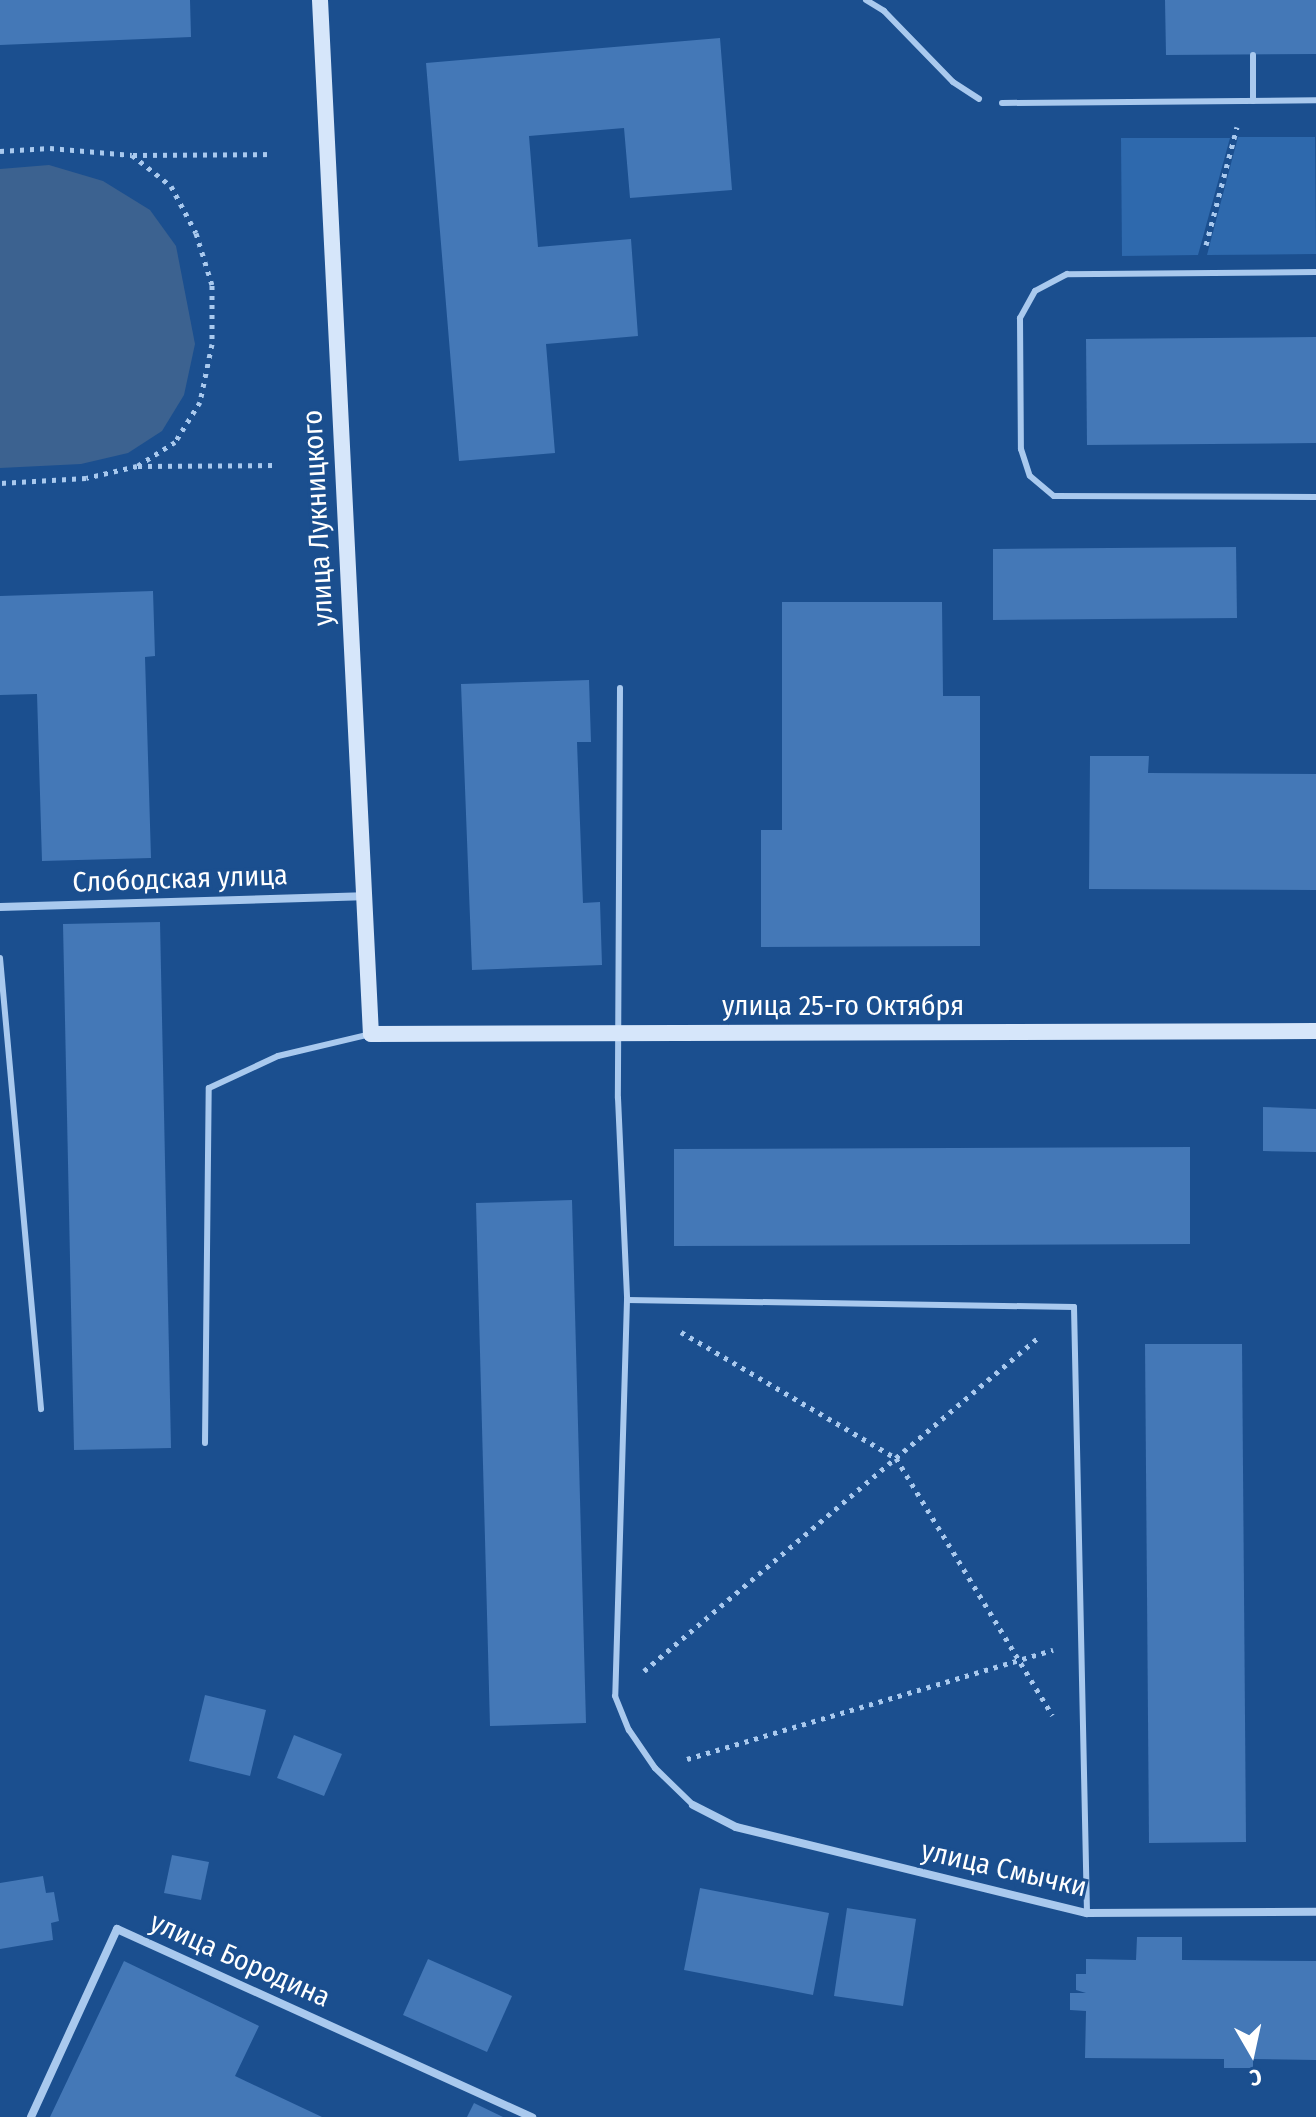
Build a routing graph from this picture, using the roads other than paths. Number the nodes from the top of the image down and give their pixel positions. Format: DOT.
graph roads {
  1 [pos="320,0"];
  2 [pos="866,0"];
  3 [pos="1253,55"];
  4 [pos="979,99"];
  5 [pos="1316,100"];
  6 [pos="1253,101"];
  7 [pos="1002,103"];
  8 [pos="1316,272"];
  9 [pos="1316,497"];
  10 [pos="620,688"];
  11 [pos="362,896"];
  12 [pos="0,907"];
  13 [pos="0,958"];
  14 [pos="1316,1031"];
  15 [pos="618,1033"];
  16 [pos="371,1034"];
  17 [pos="627,1300"];
  18 [pos="41,1409"];
  19 [pos="205,1443"];
  20 [pos="693,1805"];
  21 [pos="1316,1912"];
  22 [pos="1087,1913"];
  23 [pos="31,2117"];
  24 [pos="532,2117"];
  1 -- 11 [label="street, улица Лукницкого"];
  2 -- 4 [label="lane"];
  3 -- 6 [label="lane"];
  5 -- 6 [label="lane"];
  6 -- 7 [label="lane"];
  8 -- 9 [label="lane"];
  10 -- 15 [label="lane"];
  11 -- 12 [label="street, Слободская улица"];
  11 -- 16 [label="street, улица Лукницкого"];
  13 -- 18 [label="lane"];
  14 -- 15 [label="street, улица 25-го Октября"];
  15 -- 16 [label="street, улица 25-го Октября"];
  15 -- 17 [label="lane"];
  16 -- 19 [label="lane"];
  17 -- 20 [label="lane"];
  17 -- 22 [label="lane"];
  20 -- 22 [label="street, улица Смычки"];
  21 -- 22 [label="street, улица Смычки"];
  23 -- 24 [label="street, улица Бородина"];
}
